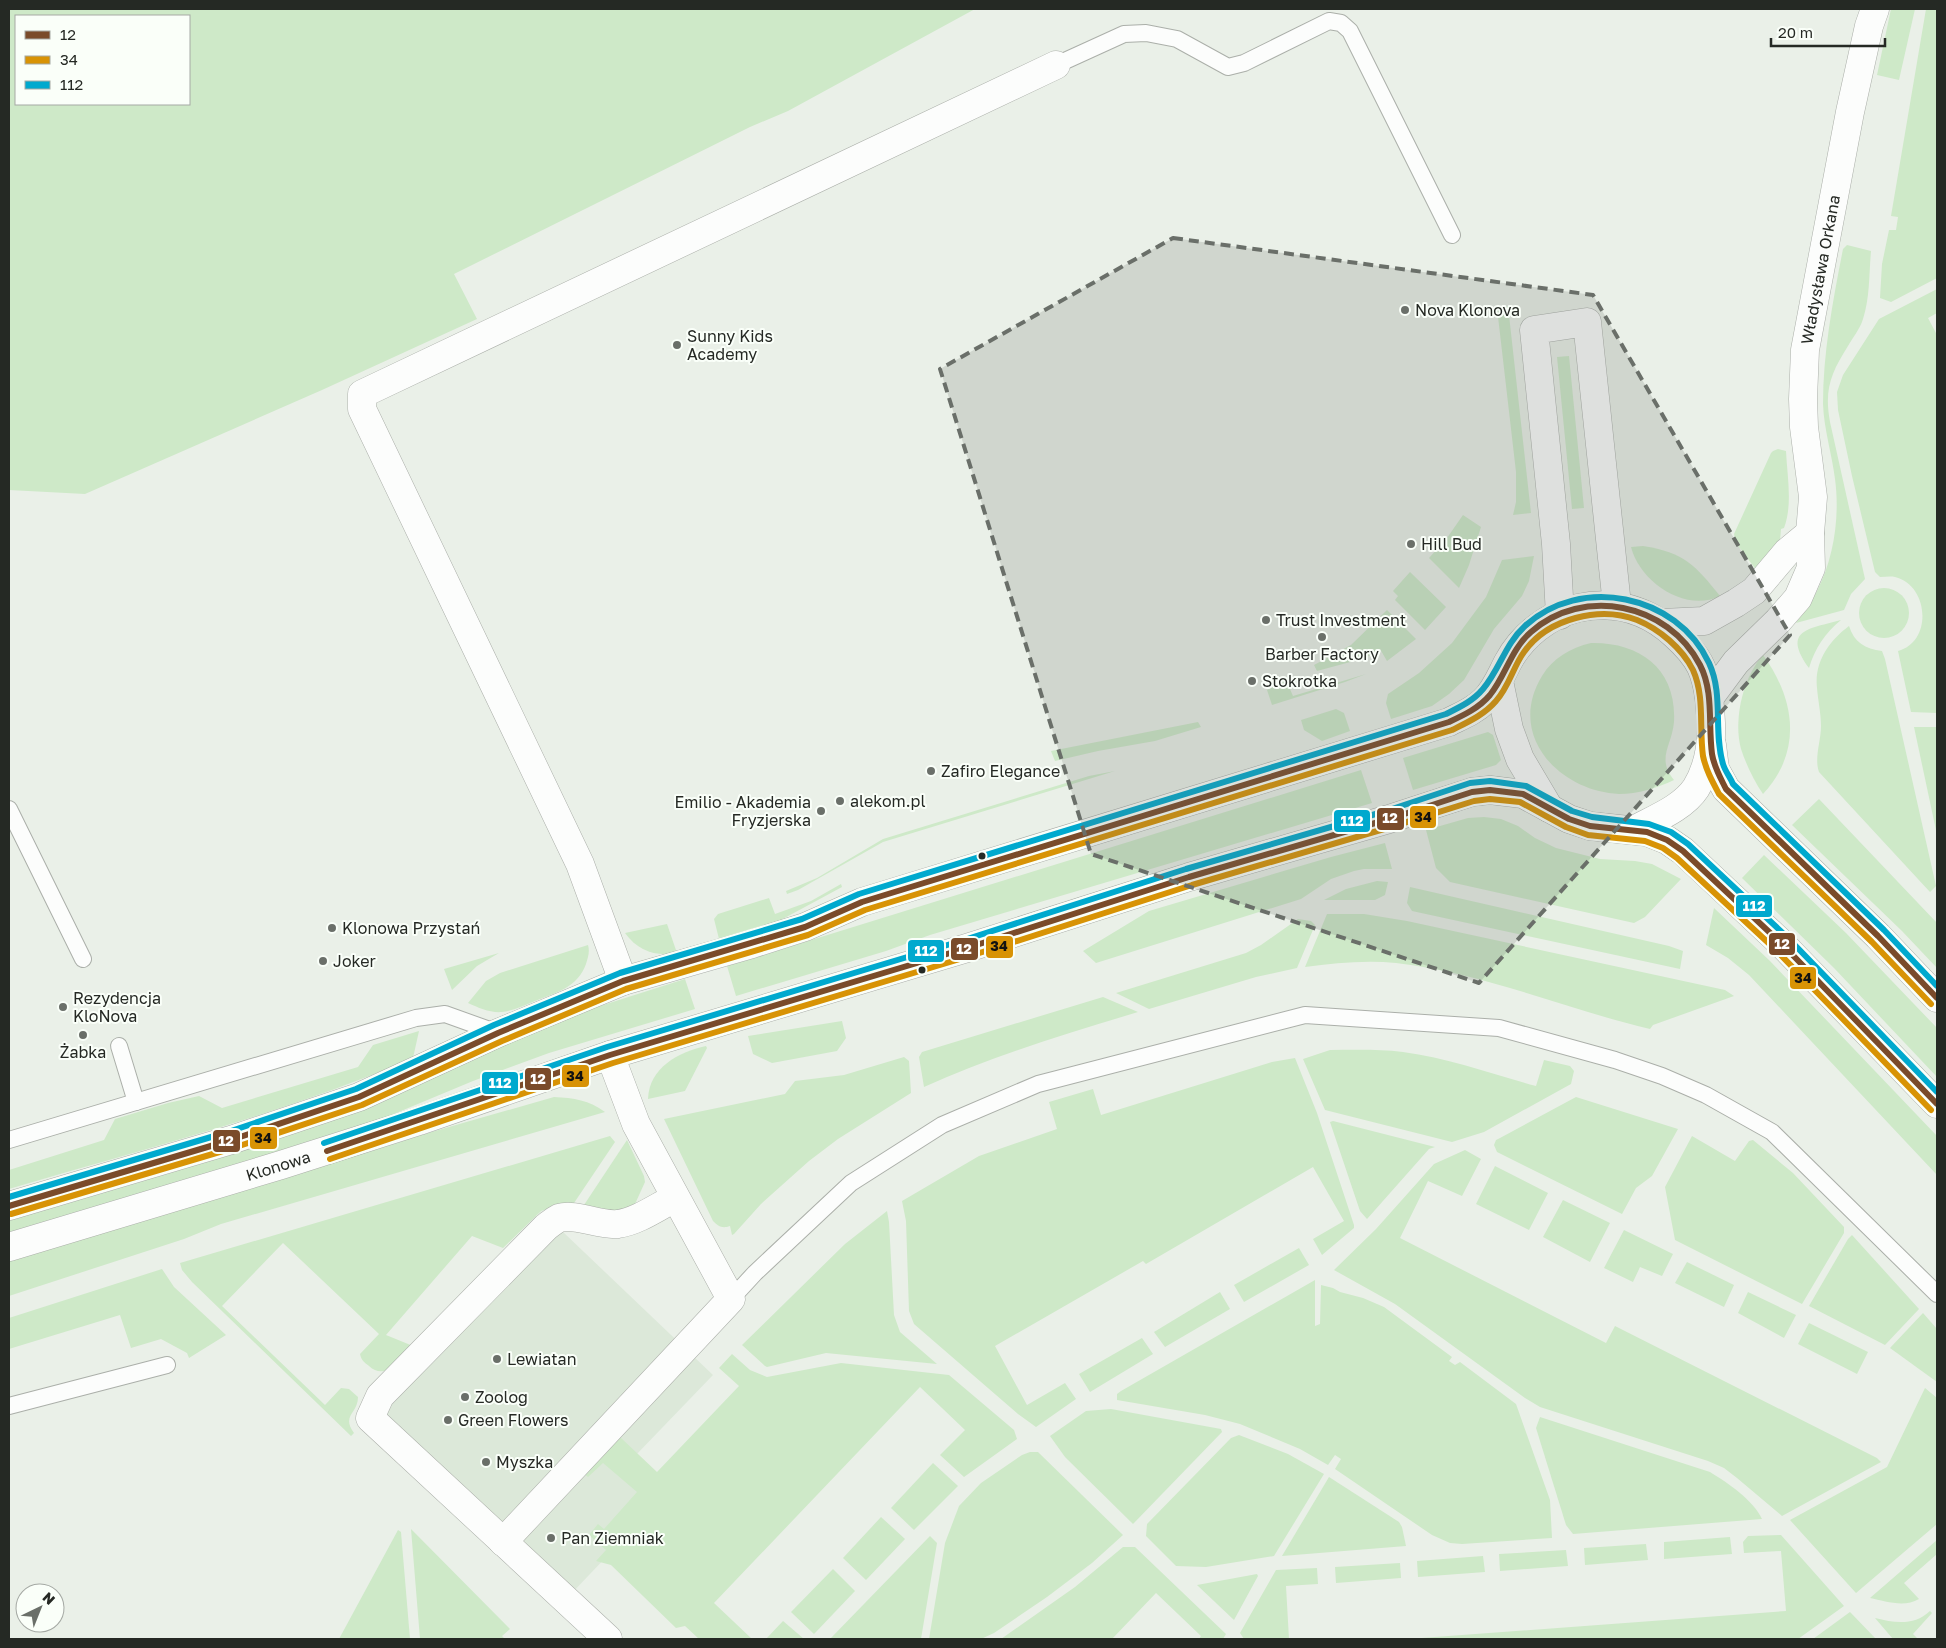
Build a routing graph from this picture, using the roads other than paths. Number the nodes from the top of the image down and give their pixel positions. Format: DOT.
graph roads {
  1 [pos="1875,9"];
  2 [pos="1056,65"];
  3 [pos="1452,235"];
  4 [pos="1810,533"];
  5 [pos="1617,605"];
  6 [pos="1560,615"];
  7 [pos="1662,623"];
  8 [pos="1498,681"];
  9 [pos="1710,696"];
  10 [pos="1711,739"];
  11 [pos="1549,808"];
  12 [pos="9,809"];
  13 [pos="1634,830"];
  14 [pos="83,959"];
  15 [pos="623,981"];
  16 [pos="1937,998"];
  17 [pos="498,1033"];
  18 [pos="119,1046"];
  19 [pos="610,1055"];
  20 [pos="136,1102"];
  21 [pos="1937,1104"];
  22 [pos="9,1140"];
  23 [pos="675,1198"];
  24 [pos="9,1206"];
  25 [pos="9,1247"];
  26 [pos="1937,1294"];
  27 [pos="731,1298"];
  28 [pos="167,1365"];
  29 [pos="9,1406"];
  30 [pos="503,1542"];
  31 [pos="608,1639"];
  1 -- 4 [label="street, Władysława Orkana"];
  2 -- 3 [label="lane"];
  2 -- 15 [label="street"];
  4 -- 7 [label="street"];
  4 -- 9 [label="street, Władysława Orkana"];
  5 -- 6 [label="street"];
  5 -- 6 [label="street"];
  5 -- 7 [label="street"];
  6 -- 8 [label="street"];
  7 -- 9 [label="street"];
  8 -- 11 [label="street"];
  8 -- 15 [label="street"];
  9 -- 10 [label="street"];
  10 -- 13 [label="street"];
  10 -- 16 [label="street"];
  11 -- 13 [label="street, Klonowa"];
  11 -- 19 [label="street, Klonowa"];
  12 -- 14 [label="lane"];
  13 -- 21 [label="street"];
  15 -- 17 [label="street"];
  17 -- 20 [label="lane"];
  17 -- 24 [label="street"];
  18 -- 20 [label="lane"];
  19 -- 23 [label="street"];
  19 -- 25 [label="street, Klonowa"];
  20 -- 22 [label="lane"];
  23 -- 27 [label="street"];
  23 -- 30 [label="street"];
  26 -- 27 [label="lane"];
  27 -- 30 [label="street"];
  28 -- 29 [label="lane"];
  30 -- 31 [label="street"];
}
